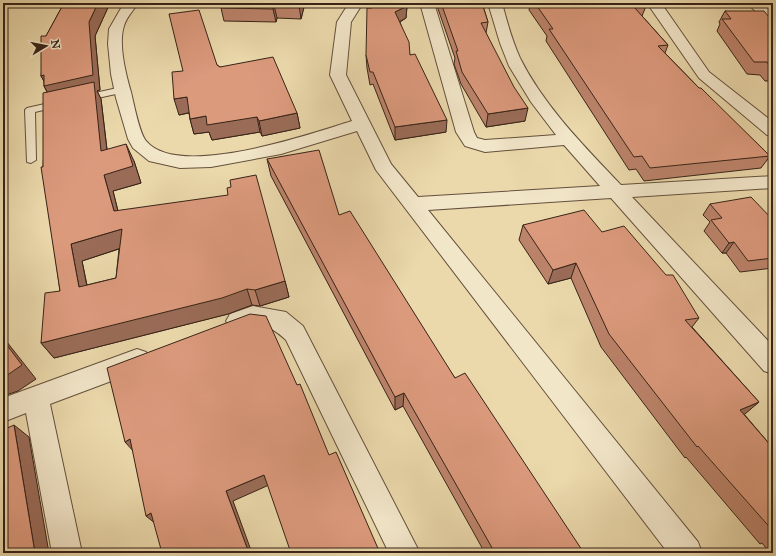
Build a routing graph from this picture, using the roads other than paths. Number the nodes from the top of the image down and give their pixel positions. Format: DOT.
graph roads {
  1 [pos="131,3"];
  2 [pos="356,3"];
  3 [pos="427,3"];
  4 [pos="496,3"];
  5 [pos="654,3"];
  6 [pos="754,3"];
  7 [pos="773,20"];
  8 [pos="122,90"];
  9 [pos="362,124"];
  10 [pos="773,131"];
  11 [pos="568,139"];
  12 [pos="31,160"];
  13 [pos="773,182"];
  14 [pos="616,192"];
  15 [pos="413,204"];
  16 [pos="216,330"];
  17 [pos="156,353"];
  18 [pos="773,363"];
  19 [pos="36,398"];
  20 [pos="3,410"];
  21 [pos="67,553"];
  22 [pos="404,553"];
  23 [pos="687,553"];
  1 -- 8 [label="street"];
  2 -- 9 [label="street"];
  3 -- 11 [label="street"];
  4 -- 11 [label="street"];
  5 -- 10 [label="street"];
  6 -- 7 [label="street"];
  8 -- 9 [label="street"];
  8 -- 12 [label="lane"];
  9 -- 15 [label="street"];
  11 -- 14 [label="street"];
  13 -- 14 [label="street"];
  14 -- 15 [label="street"];
  14 -- 18 [label="street"];
  15 -- 23 [label="street"];
  16 -- 22 [label="street"];
  17 -- 19 [label="street"];
  19 -- 20 [label="street"];
  19 -- 21 [label="street"];
}
